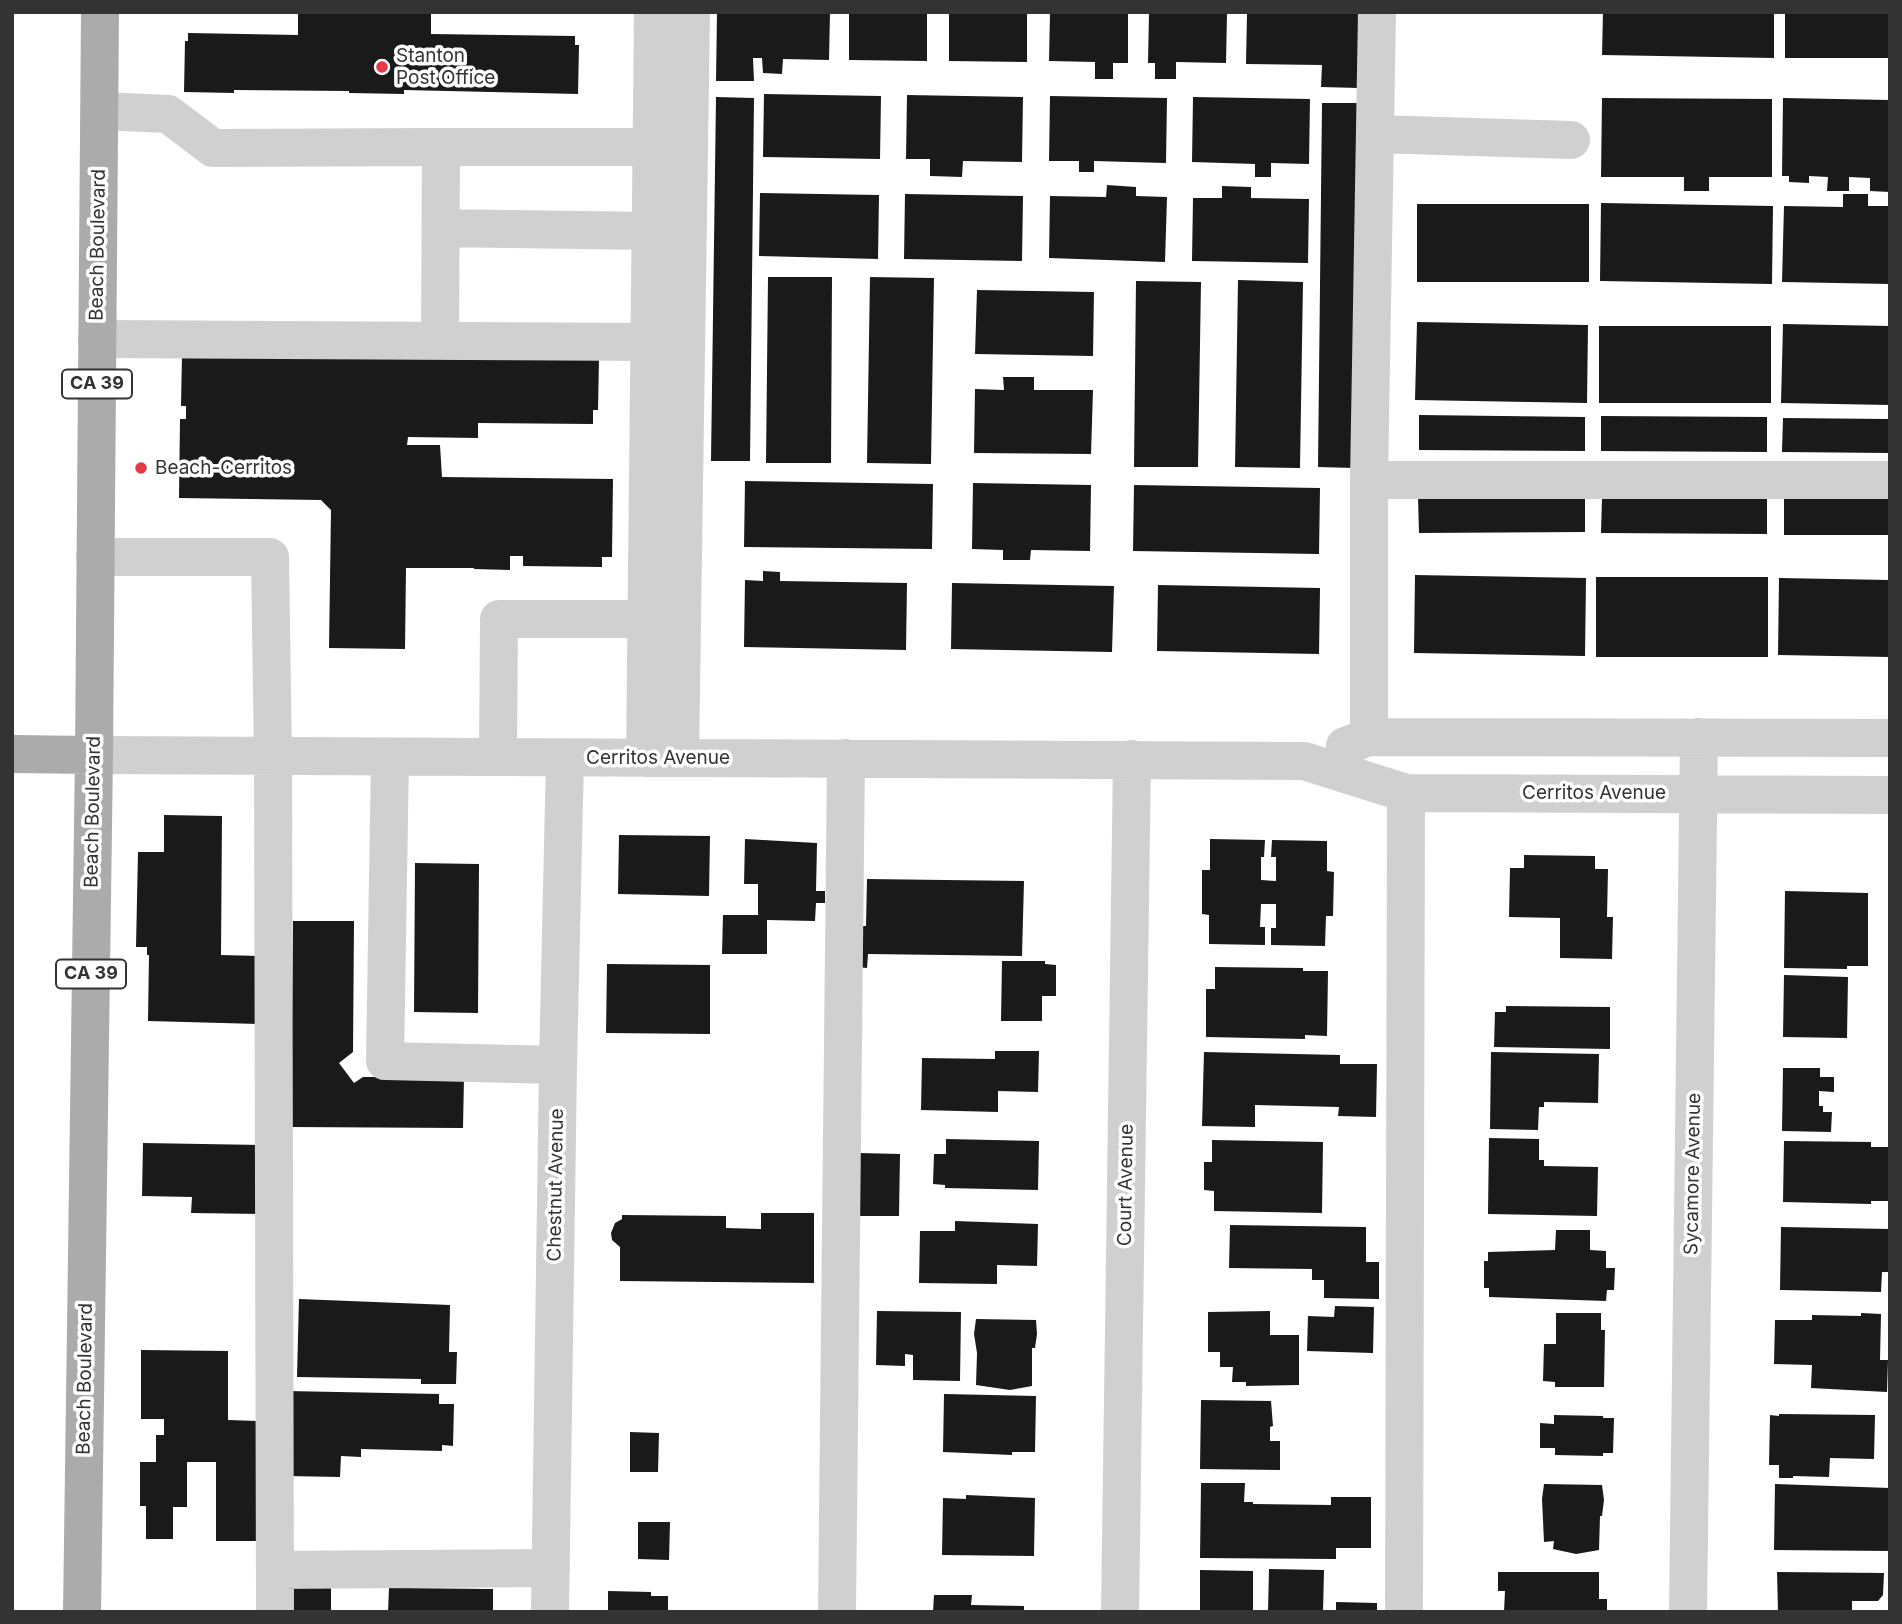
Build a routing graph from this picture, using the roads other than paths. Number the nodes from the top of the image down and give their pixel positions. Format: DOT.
graph roads {
  1 [pos="123,12"];
  2 [pos="653,12"];
  3 [pos="691,12"];
  4 [pos="1377,12"];
  5 [pos="100,13"];
  6 [pos="100,111"];
  7 [pos="1376,134"];
  8 [pos="1571,139"];
  9 [pos="441,147"];
  10 [pos="652,147"];
  11 [pos="440,228"];
  12 [pos="651,231"];
  13 [pos="97,339"];
  14 [pos="440,341"];
  15 [pos="649,342"];
  16 [pos="1370,480"];
  17 [pos="1890,480"];
  18 [pos="95,556"];
  19 [pos="647,620"];
  20 [pos="1369,737"];
  21 [pos="1699,737"];
  22 [pos="1890,738"];
  23 [pos="12,754"];
  24 [pos="94,755"];
  25 [pos="273,757"];
  26 [pos="390,757"];
  27 [pos="498,757"];
  28 [pos="565,758"];
  29 [pos="663,758"];
  30 [pos="846,758"];
  31 [pos="1132,759"];
  32 [pos="1304,761"];
  33 [pos="1406,793"];
  34 [pos="1699,793"];
  35 [pos="1890,795"];
  36 [pos="558,1065"];
  37 [pos="551,1568"];
  38 [pos="275,1570"];
  39 [pos="82,1612"];
  40 [pos="275,1612"];
  41 [pos="550,1612"];
  42 [pos="837,1612"];
  43 [pos="1120,1612"];
  44 [pos="1404,1612"];
  45 [pos="1688,1612"];
  1 -- 5 [label="street"];
  2 -- 10 [label="street"];
  3 -- 29 [label="street"];
  4 -- 7 [label="street"];
  5 -- 6 [label="main road, Beach Boulevard / CA 39"];
  6 -- 9 [label="street"];
  6 -- 13 [label="main road, Beach Boulevard / CA 39"];
  7 -- 8 [label="street"];
  7 -- 16 [label="street"];
  9 -- 10 [label="street"];
  9 -- 11 [label="street"];
  10 -- 12 [label="street"];
  11 -- 12 [label="street"];
  11 -- 14 [label="street"];
  12 -- 15 [label="street"];
  13 -- 14 [label="street"];
  13 -- 18 [label="main road, Beach Boulevard / CA 39"];
  14 -- 15 [label="street"];
  15 -- 19 [label="street"];
  16 -- 17 [label="street"];
  16 -- 20 [label="street"];
  18 -- 24 [label="main road, Beach Boulevard / CA 39"];
  18 -- 25 [label="street"];
  19 -- 27 [label="street"];
  19 -- 29 [label="street"];
  20 -- 21 [label="street, Cerritos Avenue"];
  20 -- 32 [label="street, Cerritos Avenue"];
  21 -- 22 [label="street, Cerritos Avenue"];
  21 -- 34 [label="street, Sycamore Avenue"];
  23 -- 24 [label="main road, Cerritos Avenue"];
  24 -- 25 [label="street, Cerritos Avenue"];
  24 -- 39 [label="main road, Beach Boulevard / CA 39"];
  25 -- 26 [label="street, Cerritos Avenue"];
  25 -- 38 [label="street"];
  26 -- 27 [label="street, Cerritos Avenue"];
  26 -- 36 [label="street"];
  27 -- 28 [label="street, Cerritos Avenue"];
  28 -- 29 [label="street, Cerritos Avenue"];
  28 -- 36 [label="street, Chestnut Avenue"];
  29 -- 30 [label="street, Cerritos Avenue"];
  30 -- 31 [label="street, Cerritos Avenue"];
  30 -- 42 [label="street"];
  31 -- 32 [label="street, Cerritos Avenue"];
  31 -- 43 [label="street, Court Avenue"];
  32 -- 33 [label="street, Cerritos Avenue"];
  33 -- 34 [label="street, Cerritos Avenue"];
  33 -- 44 [label="street"];
  34 -- 35 [label="street, Cerritos Avenue"];
  34 -- 45 [label="street, Sycamore Avenue"];
  36 -- 37 [label="street, Chestnut Avenue"];
  37 -- 38 [label="street"];
  37 -- 41 [label="street, Chestnut Avenue"];
  38 -- 40 [label="street"];
}
